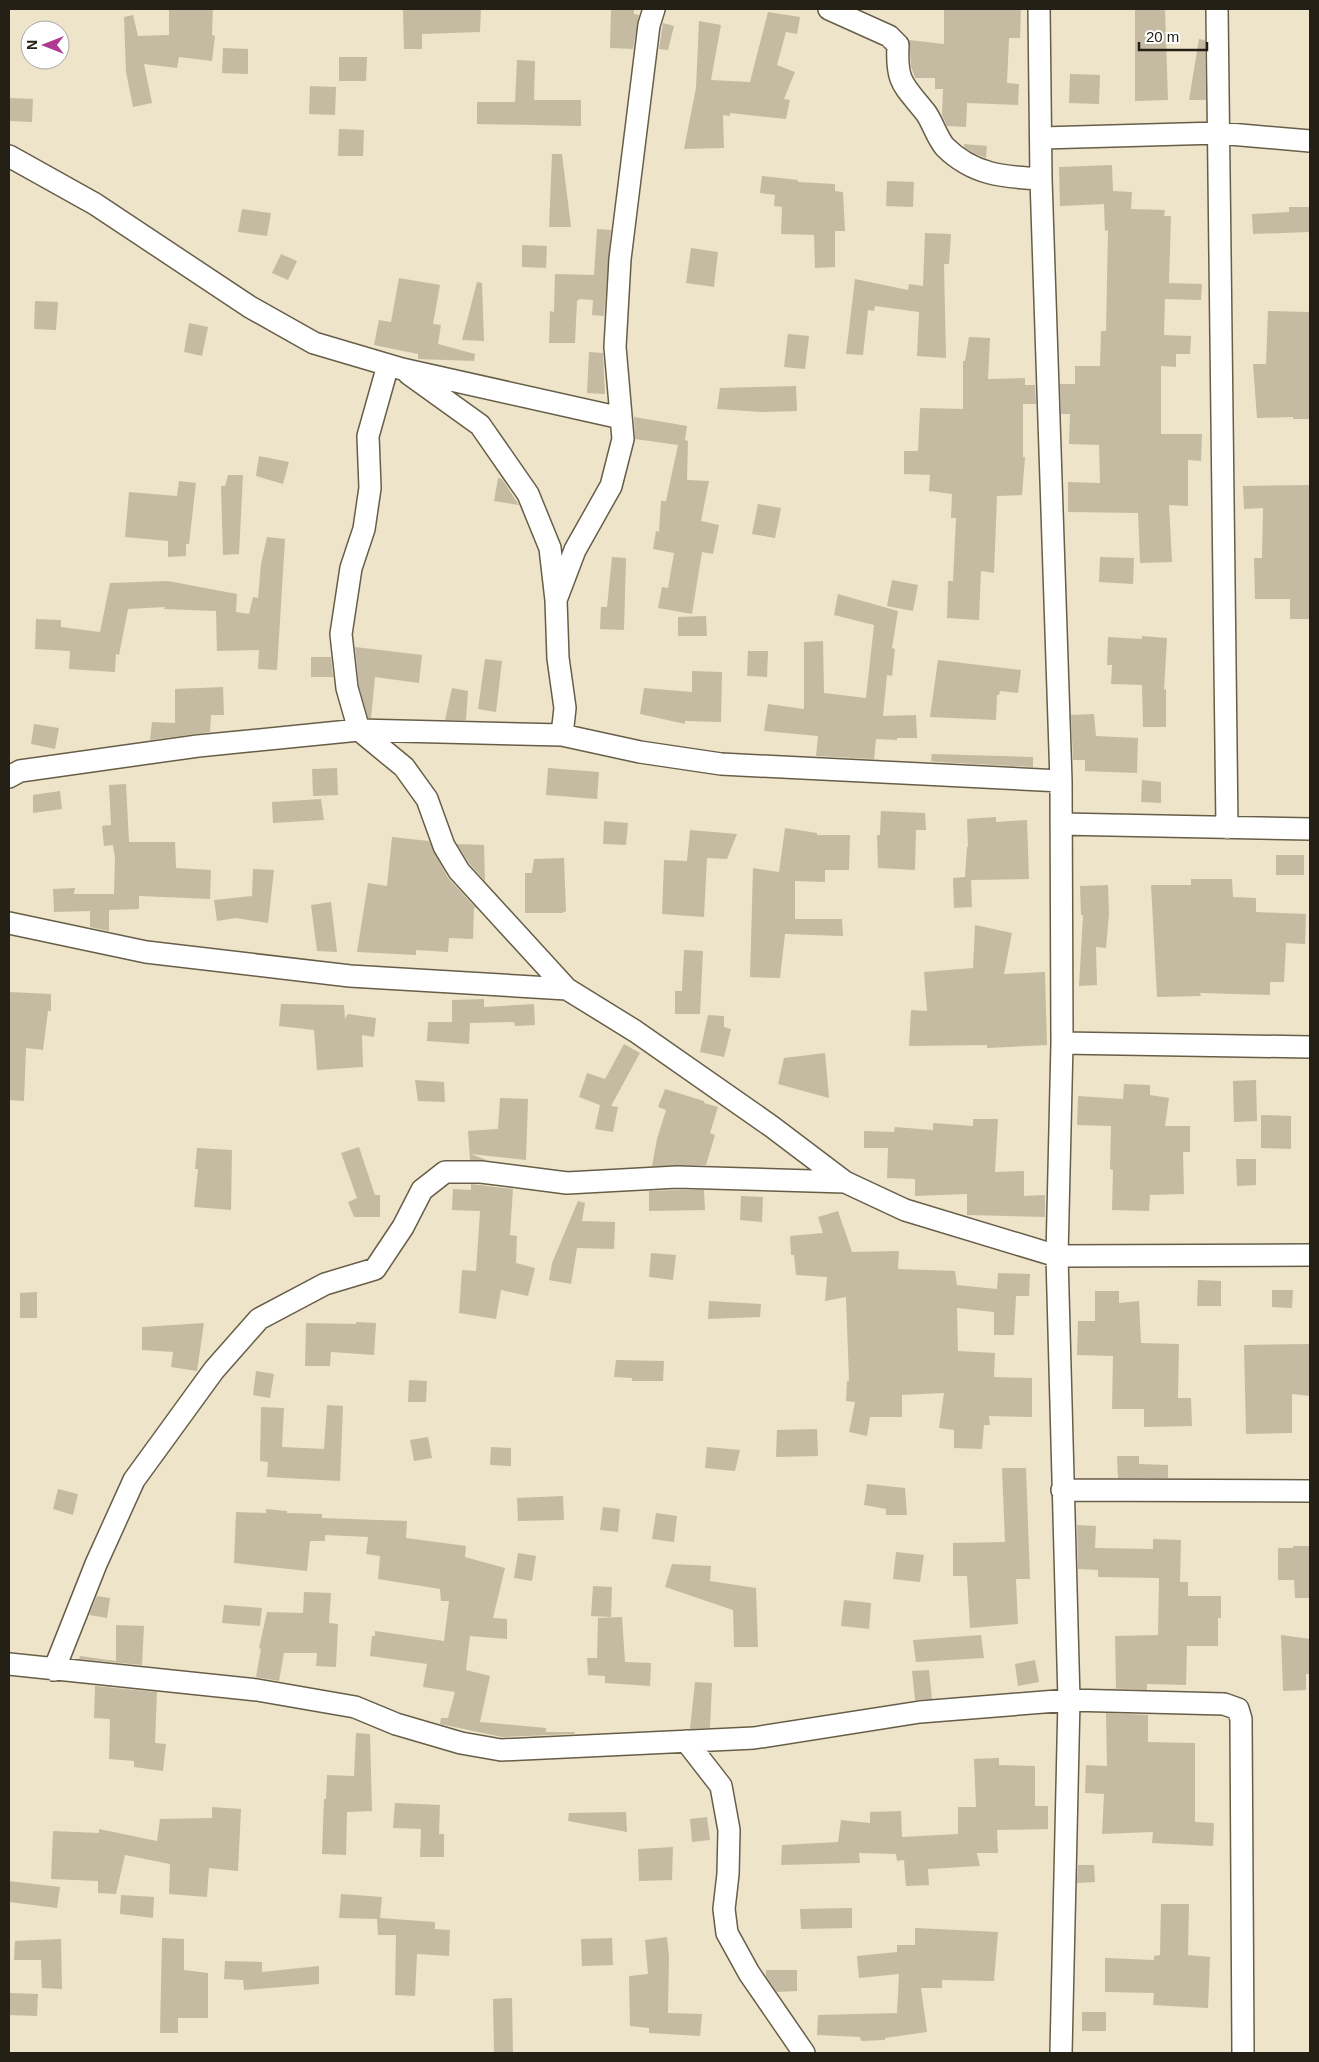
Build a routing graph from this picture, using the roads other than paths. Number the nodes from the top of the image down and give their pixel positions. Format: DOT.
graph roads {
  1 [pos="654,9"];
  2 [pos="829,9"];
  3 [pos="1039,9"];
  4 [pos="1217,9"];
  5 [pos="1218,133"];
  6 [pos="1042,138"];
  7 [pos="1310,141"];
  8 [pos="9,156"];
  9 [pos="1041,179"];
  10 [pos="395,367"];
  11 [pos="621,418"];
  12 [pos="556,600"];
  13 [pos="359,730"];
  14 [pos="562,735"];
  15 [pos="9,777"];
  16 [pos="1061,781"];
  17 [pos="1061,824"];
  18 [pos="1226,828"];
  19 [pos="1310,829"];
  20 [pos="9,924"];
  21 [pos="567,989"];
  22 [pos="1062,1043"];
  23 [pos="1310,1047"];
  24 [pos="845,1182"];
  25 [pos="1310,1255"];
  26 [pos="1056,1256"];
  27 [pos="1062,1490"];
  28 [pos="1310,1491"];
  29 [pos="9,1664"];
  30 [pos="54,1670"];
  31 [pos="1069,1700"];
  32 [pos="686,1741"];
  33 [pos="804,2053"];
  34 [pos="1061,2053"];
  35 [pos="1243,2053"];
  1 -- 11 [label="street"];
  2 -- 9 [label="street"];
  3 -- 6 [label="street"];
  4 -- 5 [label="street"];
  5 -- 6 [label="street"];
  5 -- 7 [label="street"];
  5 -- 18 [label="street"];
  6 -- 9 [label="street"];
  8 -- 10 [label="street"];
  9 -- 16 [label="street"];
  10 -- 11 [label="street"];
  10 -- 12 [label="street"];
  10 -- 13 [label="street"];
  11 -- 12 [label="street"];
  12 -- 14 [label="street"];
  13 -- 14 [label="street"];
  13 -- 15 [label="street"];
  13 -- 21 [label="street"];
  14 -- 16 [label="street"];
  16 -- 17 [label="street"];
  17 -- 18 [label="street"];
  17 -- 22 [label="street"];
  18 -- 19 [label="street"];
  20 -- 21 [label="street"];
  21 -- 24 [label="street"];
  22 -- 23 [label="street"];
  22 -- 26 [label="street"];
  24 -- 26 [label="street"];
  24 -- 30 [label="street"];
  25 -- 26 [label="street"];
  26 -- 27 [label="street"];
  27 -- 28 [label="street"];
  27 -- 31 [label="street"];
  29 -- 30 [label="street"];
  30 -- 32 [label="street"];
  31 -- 32 [label="street"];
  31 -- 34 [label="street"];
  31 -- 35 [label="street"];
  32 -- 33 [label="street"];
}
